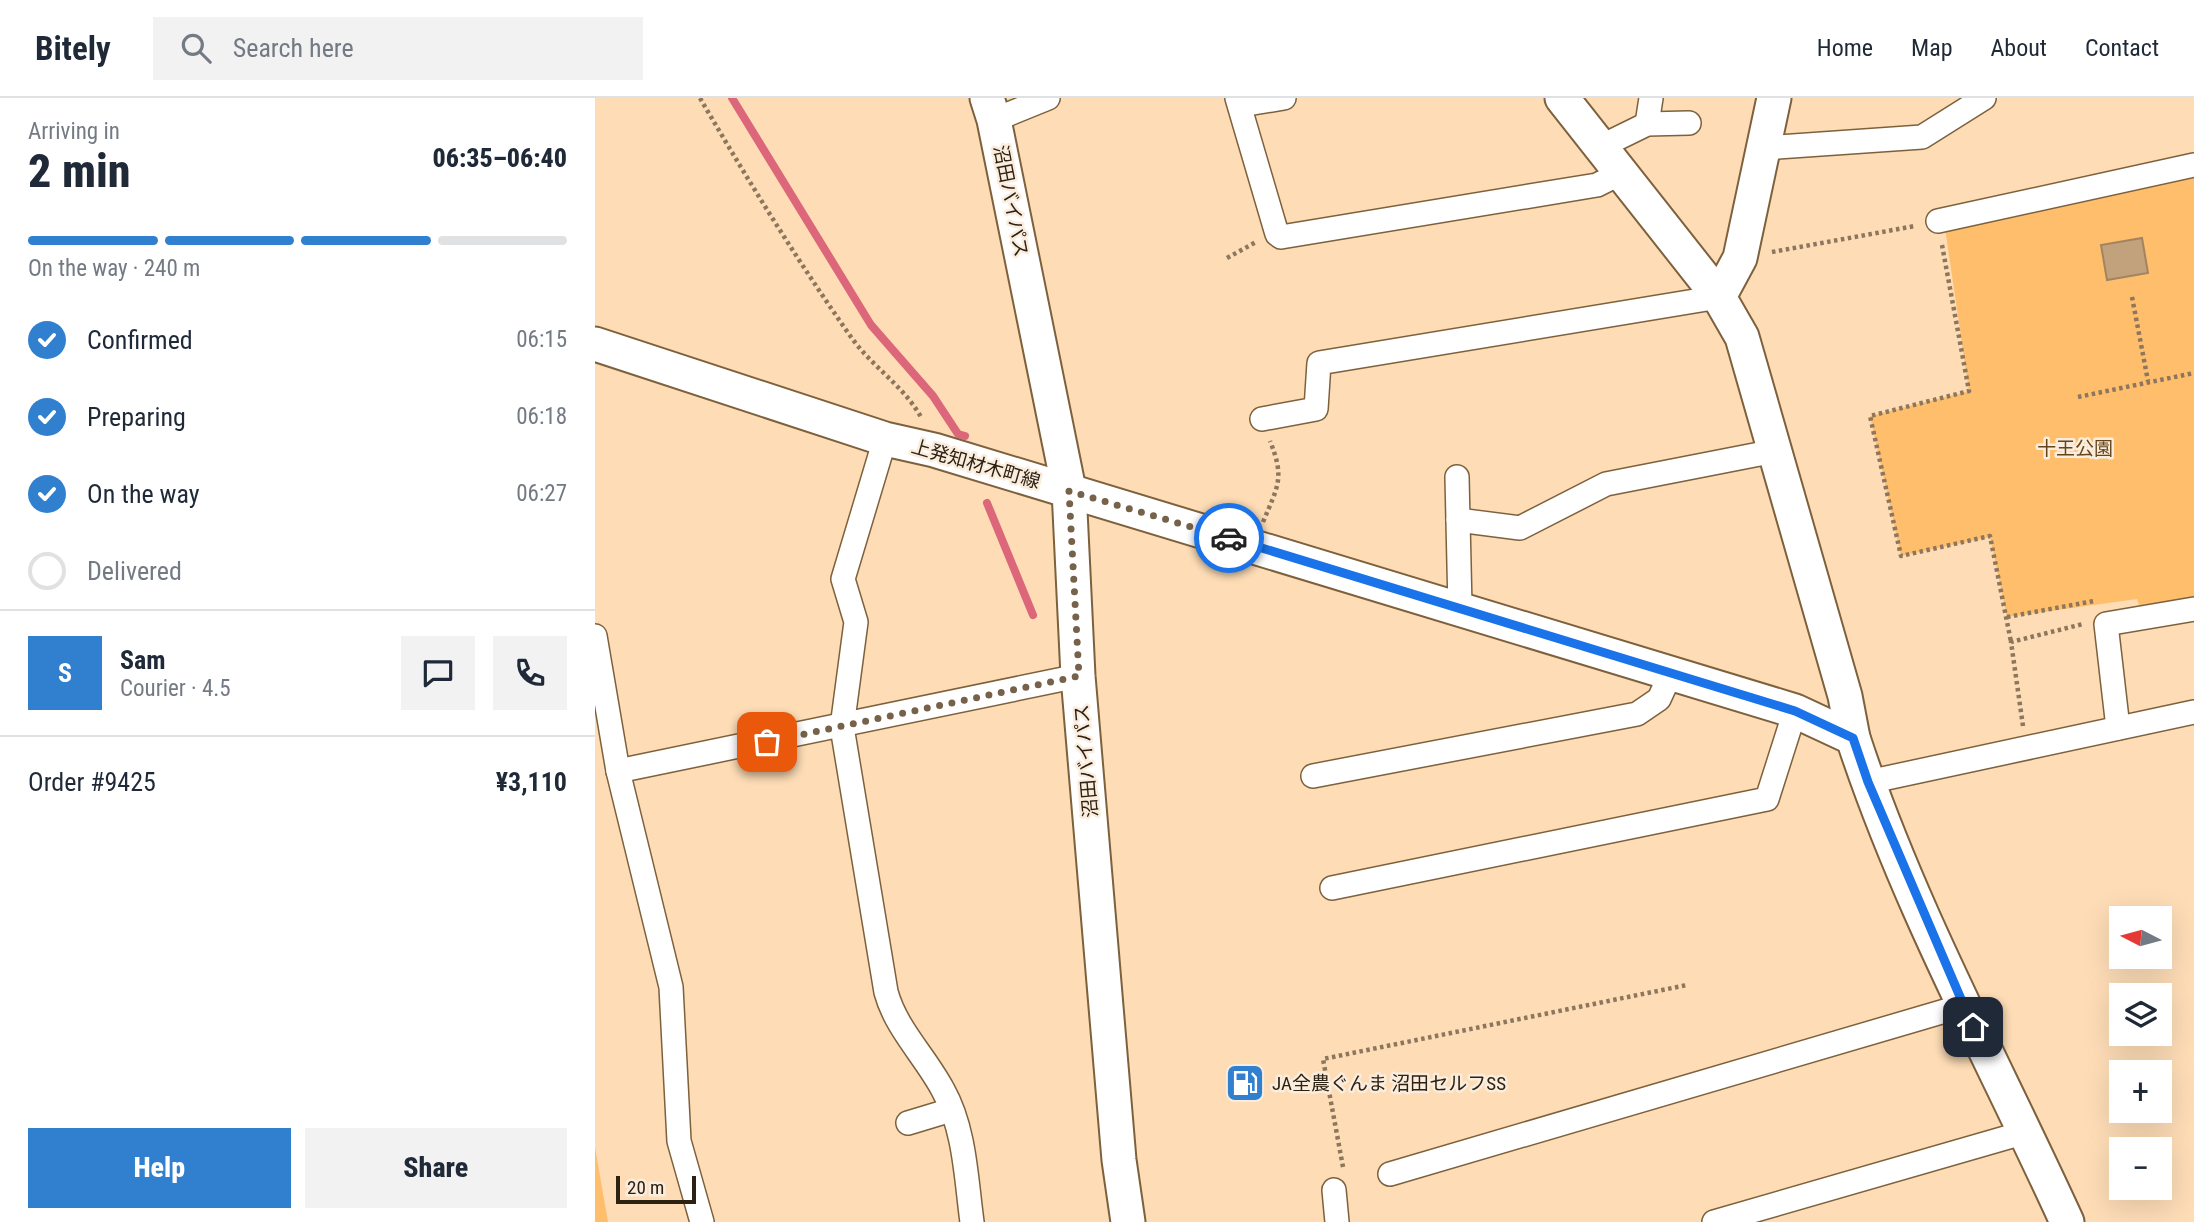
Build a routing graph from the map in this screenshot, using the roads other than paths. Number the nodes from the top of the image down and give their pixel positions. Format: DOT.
graph roads {
  1 [pos="1048,98"];
  2 [pos="1284,98"];
  3 [pos="1562,98"];
  4 [pos="1651,98"];
  5 [pos="1774,98"];
  6 [pos="1984,98"];
  7 [pos="1239,102"];
  8 [pos="990,109"];
  9 [pos="1689,123"];
  10 [pos="1647,124"];
  11 [pos="1600,147"];
  12 [pos="1765,148"];
  13 [pos="2194,165"];
  14 [pos="1621,173"];
  15 [pos="1938,221"];
  16 [pos="1719,297"];
  17 [pos="595,344"];
  18 [pos="1262,419"];
  19 [pos="885,439"];
  20 [pos="1775,451"];
  21 [pos="1457,477"];
  22 [pos="1069,491"];
  23 [pos="1458,520"];
  24 [pos="1460,608"];
  25 [pos="2194,609"];
  26 [pos="595,636"];
  27 [pos="1671,673"];
  28 [pos="1079,676"];
  29 [pos="1795,711"];
  30 [pos="2194,712"];
  31 [pos="842,727"];
  32 [pos="2119,728"];
  33 [pos="1853,738"];
  34 [pos="618,771"];
  35 [pos="1313,776"];
  36 [pos="1868,782"];
  37 [pos="1332,888"];
  38 [pos="1962,1006"];
  39 [pos="951,1110"];
  40 [pos="908,1123"];
  41 [pos="2026,1132"];
  42 [pos="1390,1174"];
  43 [pos="1334,1190"];
  44 [pos="702,1222"];
  45 [pos="972,1222"];
  46 [pos="1128,1222"];
  47 [pos="1337,1222"];
  48 [pos="1714,1222"];
  49 [pos="2067,1222"];
  1 -- 8 [label="street"];
  2 -- 7 [label="street"];
  3 -- 11 [label="street"];
  4 -- 10 [label="street"];
  5 -- 12 [label="street"];
  6 -- 12 [label="street"];
  7 -- 14 [label="street"];
  8 -- 22 [label="street, 沼田バイパス"];
  9 -- 10 [label="street"];
  10 -- 11 [label="street"];
  11 -- 14 [label="street"];
  12 -- 16 [label="street"];
  13 -- 15 [label="street"];
  14 -- 16 [label="street"];
  16 -- 18 [label="street"];
  16 -- 20 [label="street"];
  17 -- 19 [label="street, 上発知材木町線"];
  19 -- 22 [label="street, 上発知材木町線"];
  19 -- 31 [label="street"];
  20 -- 23 [label="street"];
  20 -- 33 [label="street"];
  21 -- 23 [label="street"];
  22 -- 24 [label="street, 上発知材木町線"];
  22 -- 28 [label="street, 沼田バイパス"];
  23 -- 24 [label="street"];
  24 -- 27 [label="street, 上発知材木町線"];
  25 -- 32 [label="street"];
  26 -- 34 [label="street"];
  27 -- 29 [label="street, 上発知材木町線"];
  27 -- 35 [label="street"];
  28 -- 31 [label="street"];
  28 -- 46 [label="street, 沼田バイパス"];
  29 -- 33 [label="street, 上発知材木町線"];
  29 -- 37 [label="street"];
  30 -- 32 [label="street"];
  31 -- 34 [label="street"];
  31 -- 39 [label="street"];
  32 -- 36 [label="street"];
  33 -- 36 [label="street"];
  34 -- 44 [label="street"];
  36 -- 38 [label="street"];
  38 -- 41 [label="street"];
  38 -- 42 [label="street"];
  39 -- 40 [label="street"];
  39 -- 45 [label="street"];
  41 -- 48 [label="street"];
  41 -- 49 [label="street"];
  43 -- 47 [label="street"];
}
